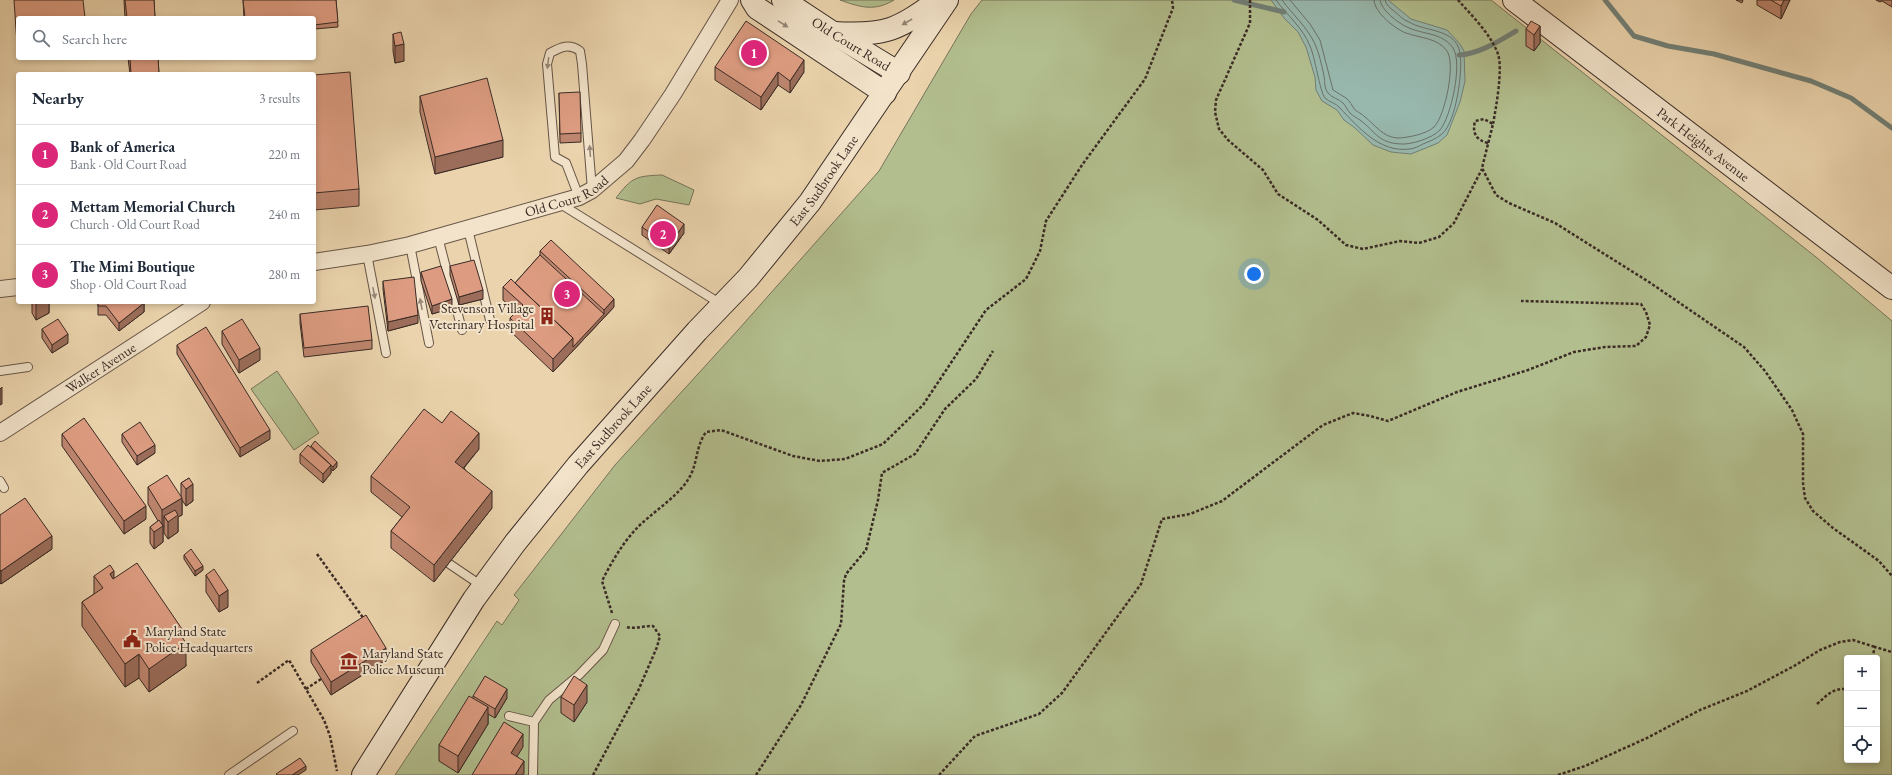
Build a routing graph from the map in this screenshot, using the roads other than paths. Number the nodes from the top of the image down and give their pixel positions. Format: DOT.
graph roads {
  1 [pos="730,0"];
  2 [pos="752,0"];
  3 [pos="783,0"];
  4 [pos="939,0"];
  5 [pos="947,0"];
  6 [pos="1514,0"];
  7 [pos="833,33"];
  8 [pos="899,73"];
  9 [pos="885,93"];
  10 [pos="585,194"];
  11 [pos="559,202"];
  12 [pos="468,229"];
  13 [pos="438,237"];
  14 [pos="410,245"];
  15 [pos="367,254"];
  16 [pos="316,262"];
  17 [pos="16,287"];
  18 [pos="1892,288"];
  19 [pos="0,289"];
  20 [pos="199,304"];
  21 [pos="722,304"];
  22 [pos="490,320"];
  23 [pos="462,330"];
  24 [pos="429,343"];
  25 [pos="386,353"];
  26 [pos="28,366"];
  27 [pos="0,371"];
  28 [pos="0,433"];
  29 [pos="448,563"];
  30 [pos="483,587"];
  31 [pos="616,624"];
  32 [pos="508,716"];
  33 [pos="534,722"];
  34 [pos="293,730"];
  35 [pos="229,775"];
  36 [pos="363,775"];
  37 [pos="533,775"];
  1 -- 10 [label="street, Old Court Road"];
  2 -- 9 [label="main road, Old Court Road, one-way"];
  3 -- 7 [label="main road, Old Court Road"];
  4 -- 7 [label="main road, one-way"];
  5 -- 8 [label="main road, Old Court Road"];
  6 -- 18 [label="main road, Park Heights Avenue"];
  7 -- 8 [label="main road, Old Court Road"];
  8 -- 9 [label="main road, Old Court Road"];
  9 -- 21 [label="main road, East Sudbrook Lane"];
  10 -- 10 [label="lane, one-way"];
  10 -- 11 [label="street, Old Court Road"];
  11 -- 12 [label="street, Old Court Road"];
  11 -- 21 [label="lane"];
  12 -- 13 [label="street, Old Court Road"];
  12 -- 22 [label="lane"];
  13 -- 14 [label="street, Old Court Road"];
  13 -- 23 [label="lane"];
  14 -- 15 [label="street, Old Court Road"];
  24 -- 14 [label="lane, one-way"];
  15 -- 16 [label="street, Old Court Road"];
  15 -- 25 [label="lane, one-way"];
  17 -- 19 [label="street"];
  20 -- 28 [label="street, Walker Avenue"];
  21 -- 30 [label="main road, East Sudbrook Lane"];
  26 -- 27 [label="lane"];
  29 -- 30 [label="lane"];
  30 -- 36 [label="main road, East Sudbrook Lane"];
  31 -- 33 [label="lane"];
  32 -- 33 [label="lane"];
  33 -- 37 [label="lane"];
  34 -- 35 [label="lane"];
}
